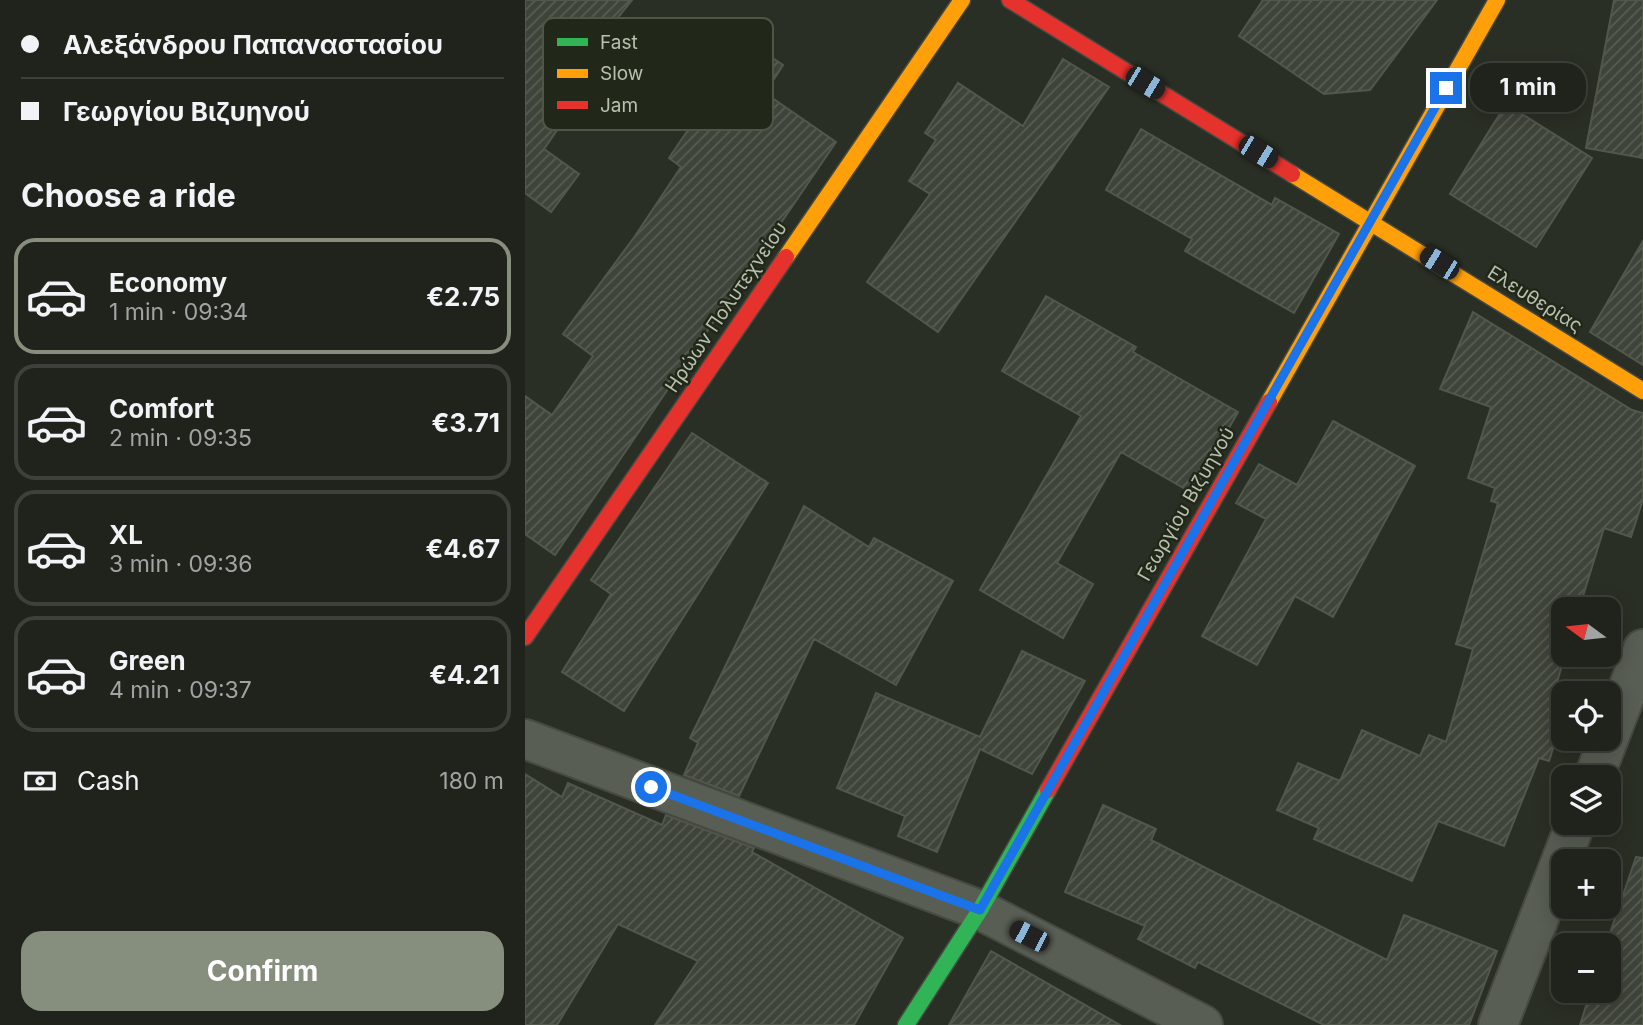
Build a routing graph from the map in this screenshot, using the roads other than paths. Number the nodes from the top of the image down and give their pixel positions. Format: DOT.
graph roads {
  1 [pos="962,0"];
  2 [pos="1010,0"];
  3 [pos="1497,0"];
  4 [pos="1370,221"];
  5 [pos="1643,391"];
  6 [pos="525,637"];
  7 [pos="1643,649"];
  8 [pos="525,739"];
  9 [pos="1599,765"];
  10 [pos="1571,835"];
  11 [pos="980,910"];
  12 [pos="906,1025"];
  13 [pos="1203,1025"];
  14 [pos="1498,1025"];
  1 -- 6 [label="street, Ηρώων Πολυτεχνείου"];
  2 -- 4 [label="street, Ελευθερίας"];
  3 -- 4 [label="street, Γεωργίου Βιζυηνού"];
  4 -- 5 [label="street, Ελευθερίας"];
  4 -- 11 [label="street, Γεωργίου Βιζυηνού"];
  7 -- 9 [label="street"];
  8 -- 11 [label="street"];
  10 -- 14 [label="street"];
  11 -- 12 [label="street, Γεωργίου Βιζυηνού"];
  11 -- 13 [label="street"];
}
